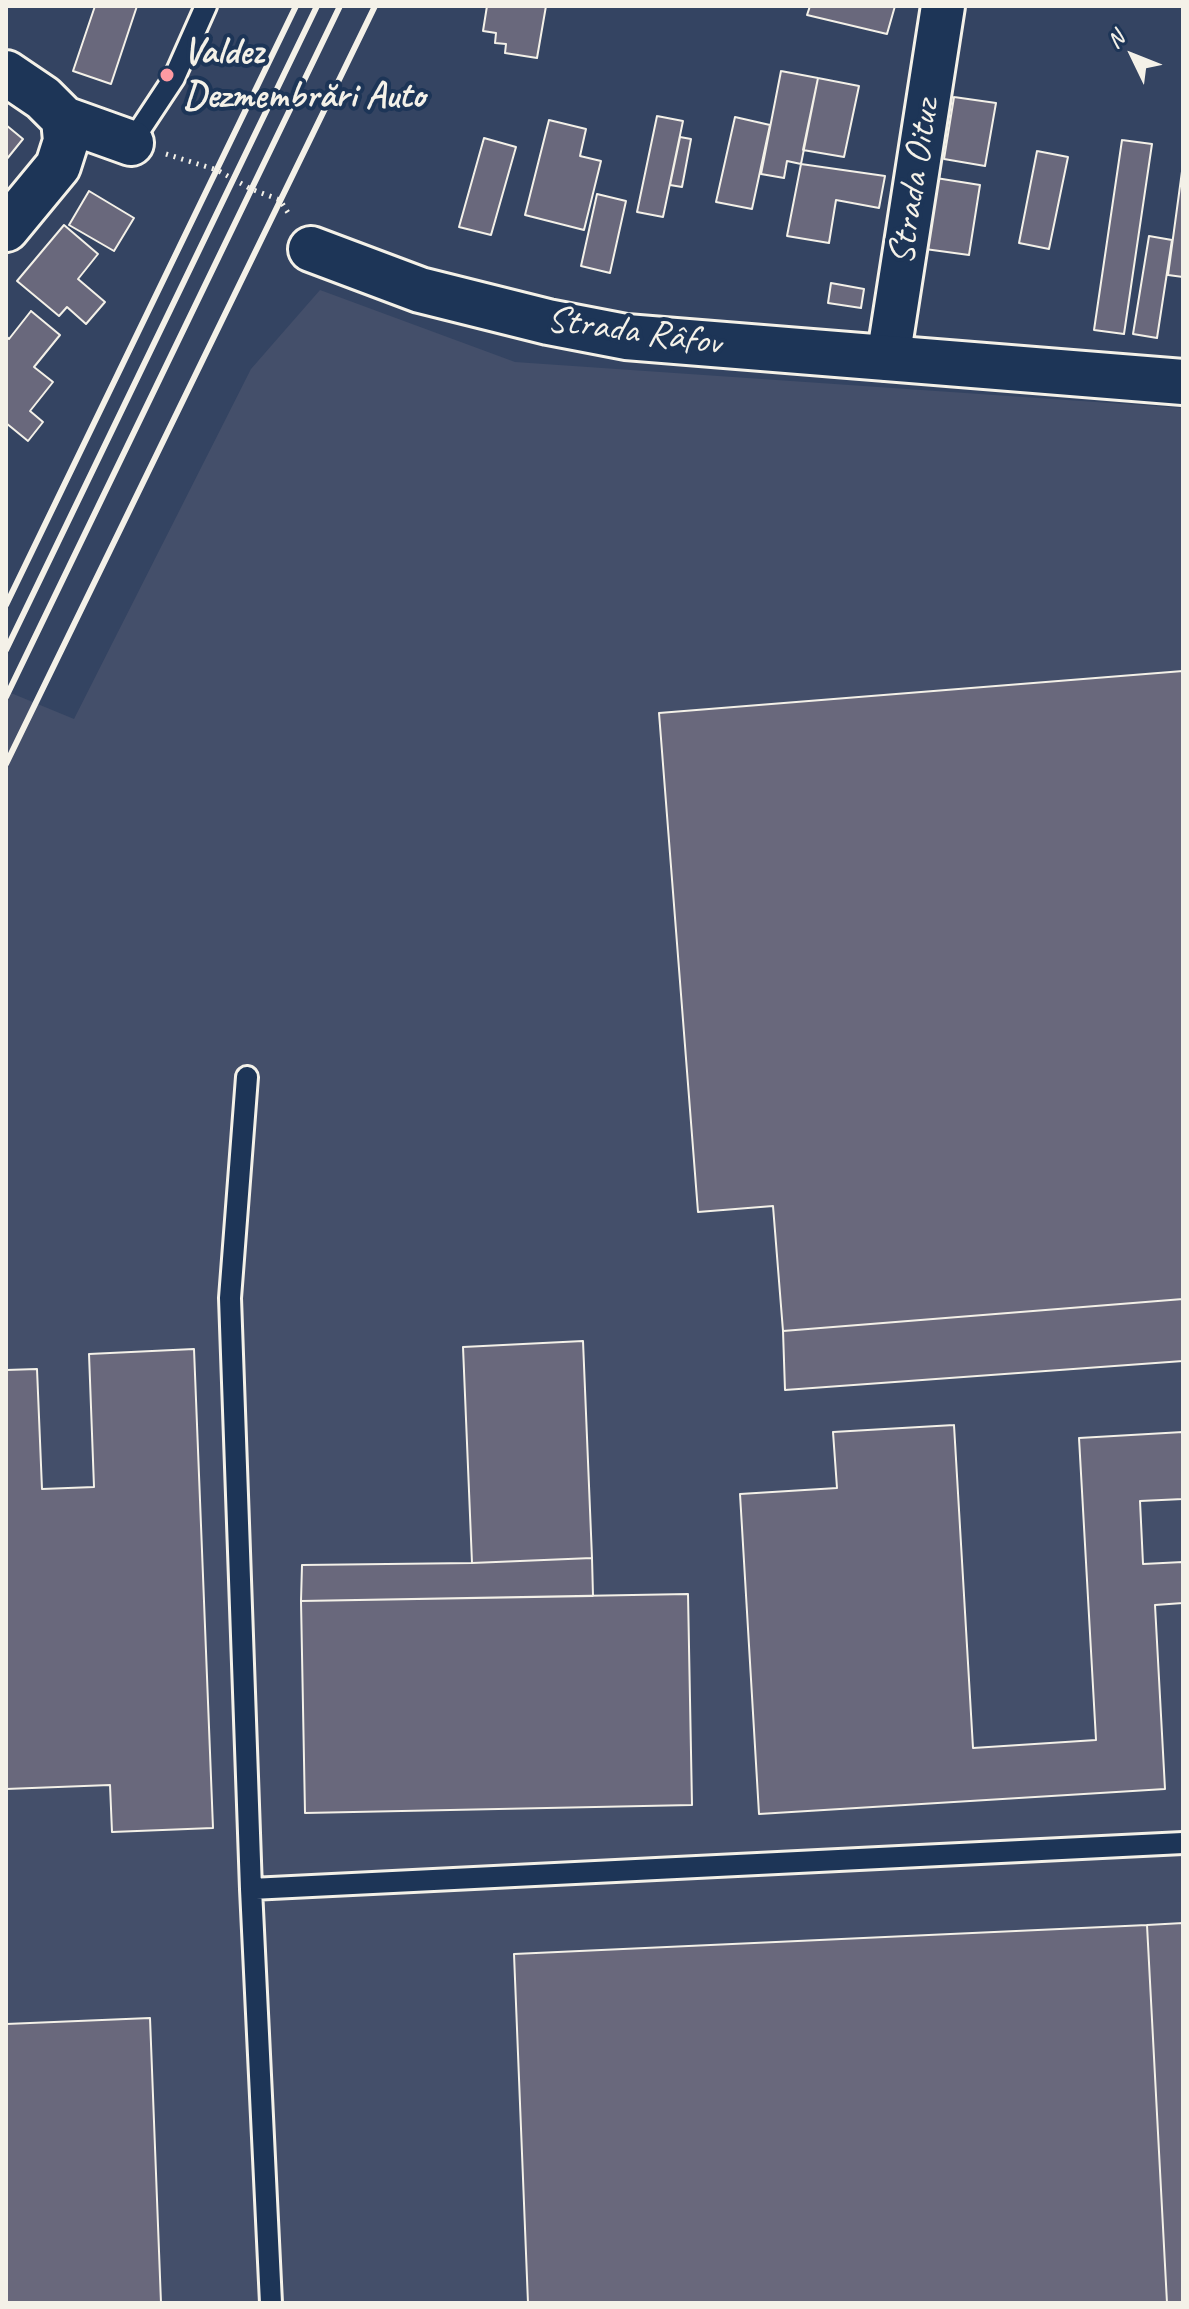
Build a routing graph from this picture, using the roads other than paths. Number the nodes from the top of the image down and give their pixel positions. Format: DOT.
graph roads {
  1 [pos="206,6"];
  2 [pos="943,6"];
  3 [pos="6,73"];
  4 [pos="64,119"];
  5 [pos="131,143"];
  6 [pos="6,229"];
  7 [pos="311,249"];
  8 [pos="888,359"];
  9 [pos="1183,382"];
  10 [pos="247,1077"];
  11 [pos="1183,1843"];
  12 [pos="251,1889"];
  13 [pos="271,2303"];
  1 -- 5 [label="lane"];
  2 -- 8 [label="street, Strada Oituz"];
  3 -- 4 [label="street"];
  4 -- 5 [label="street"];
  4 -- 6 [label="street"];
  7 -- 8 [label="street, Strada Râfov"];
  8 -- 9 [label="street, Strada Râfov"];
  10 -- 12 [label="lane"];
  11 -- 12 [label="lane"];
  12 -- 13 [label="lane"];
}
